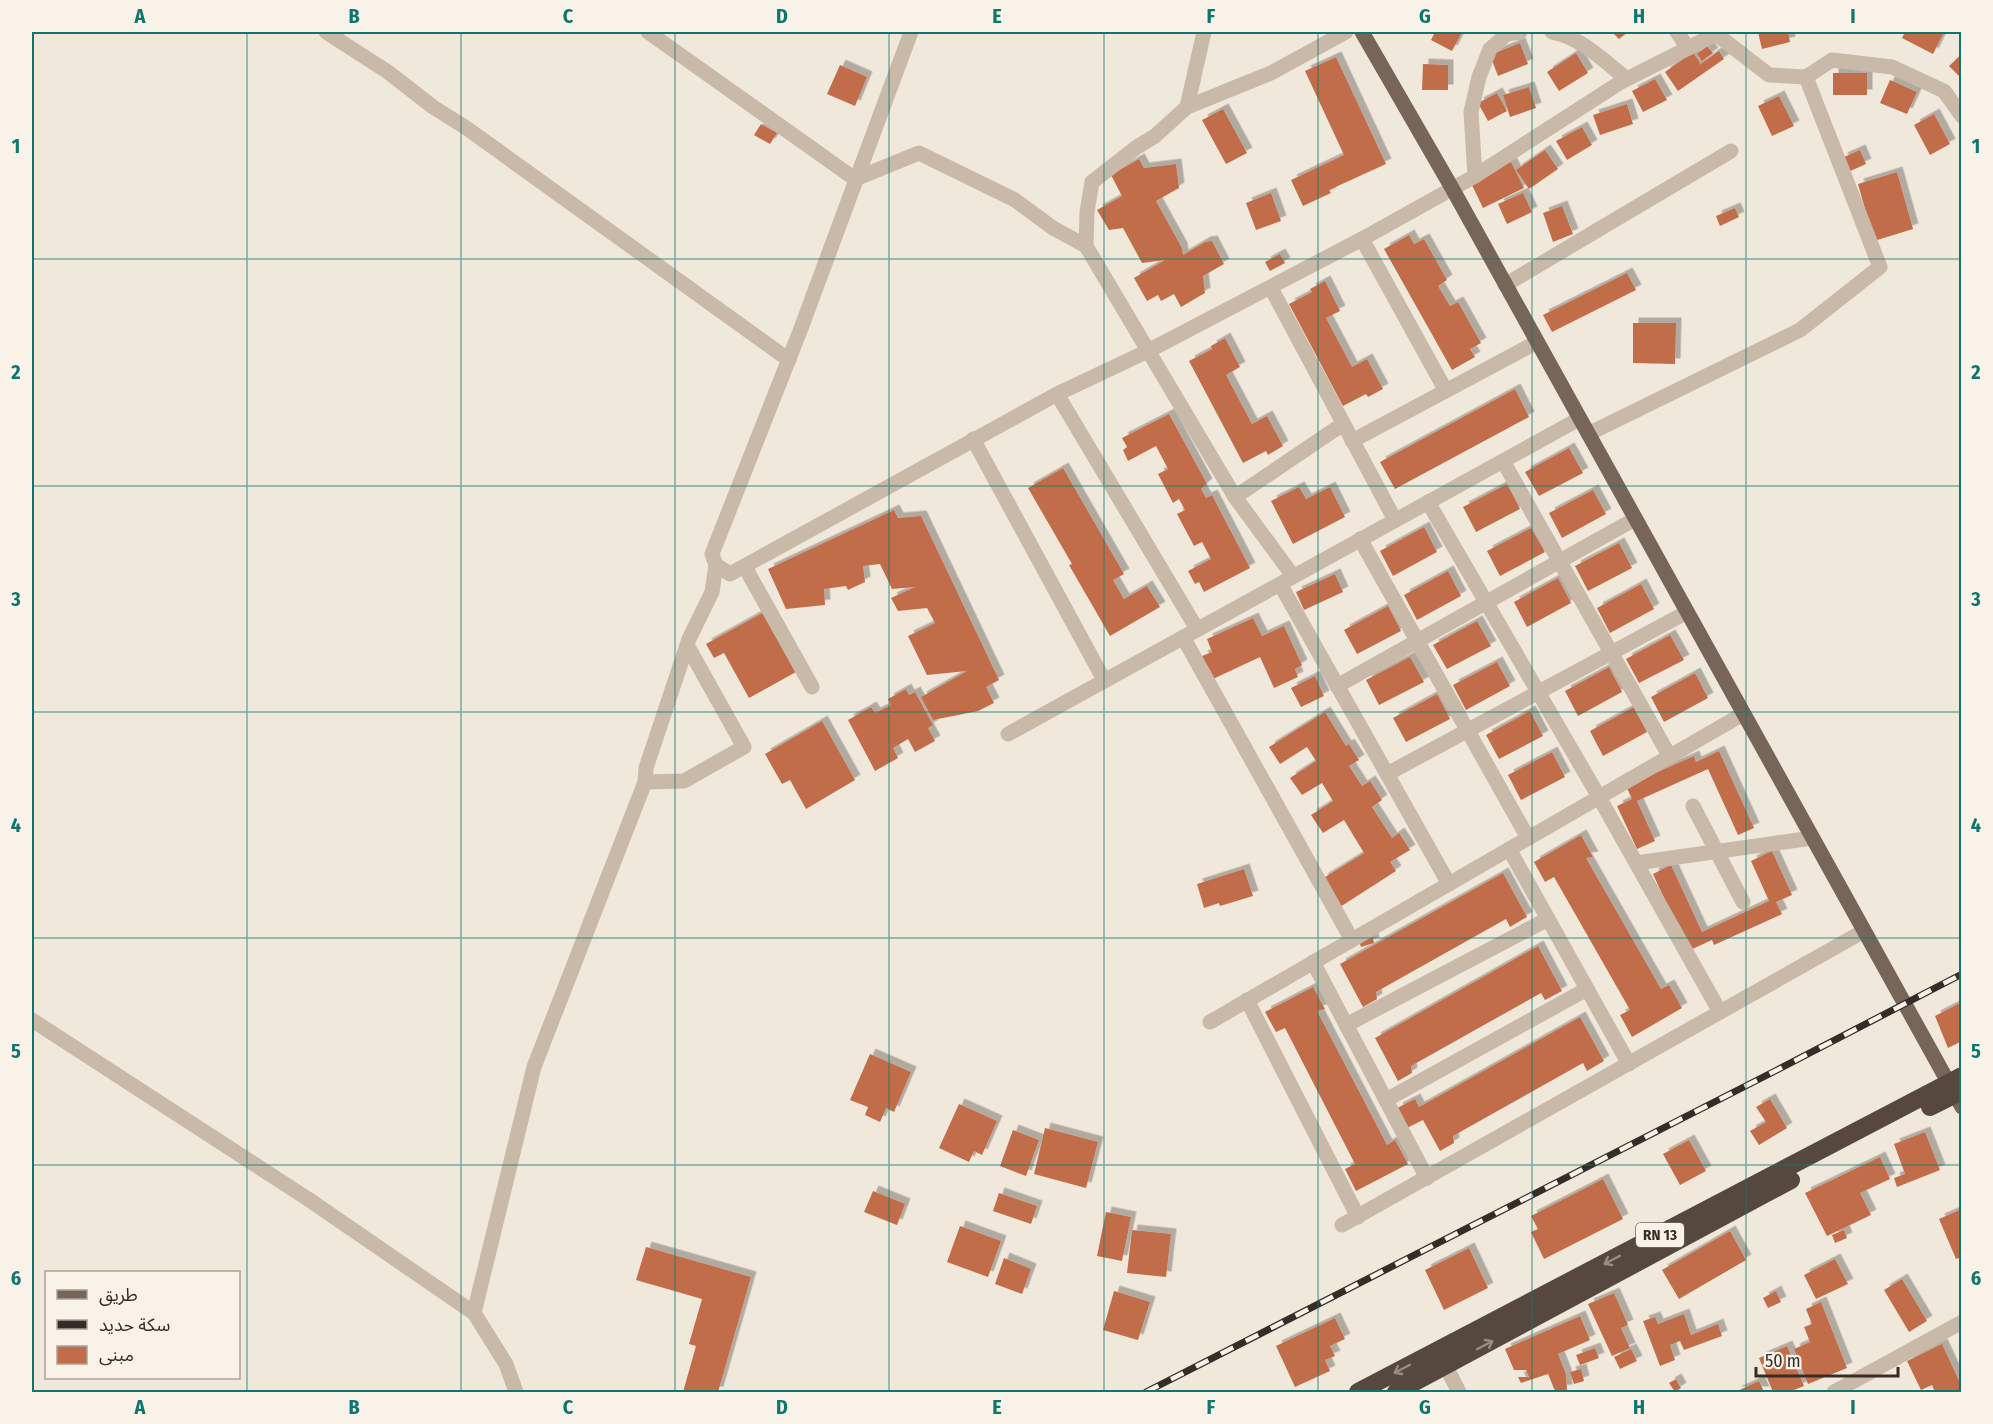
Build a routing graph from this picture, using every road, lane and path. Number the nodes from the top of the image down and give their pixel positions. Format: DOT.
graph roads {
  1 [pos="326,32"];
  2 [pos="648,32"];
  3 [pos="911,32"];
  4 [pos="1204,32"];
  5 [pos="1346,32"];
  6 [pos="1362,32"];
  7 [pos="1520,32"];
  8 [pos="1552,32"];
  9 [pos="1677,32"];
  10 [pos="1688,48"];
  11 [pos="1806,77"];
  12 [pos="1627,79"];
  13 [pos="1187,107"];
  14 [pos="1962,116"];
  15 [pos="1731,152"];
  16 [pos="1475,176"];
  17 [pos="855,179"];
  18 [pos="1452,188"];
  19 [pos="1362,239"];
  20 [pos="1086,246"];
  21 [pos="1505,285"];
  22 [pos="1271,288"];
  23 [pos="1537,342"];
  24 [pos="1148,351"];
  25 [pos="789,360"];
  26 [pos="1446,391"];
  27 [pos="1057,394"];
  28 [pos="1579,418"];
  29 [pos="1343,424"];
  30 [pos="1588,434"];
  31 [pos="973,439"];
  32 [pos="1352,441"];
  33 [pos="1503,460"];
  34 [pos="1234,497"];
  35 [pos="1428,502"];
  36 [pos="1635,519"];
  37 [pos="1395,520"];
  38 [pos="1360,539"];
  39 [pos="1560,562"];
  40 [pos="716,565"];
  41 [pos="745,567"];
  42 [pos="1286,580"];
  43 [pos="1486,602"];
  44 [pos="1687,612"];
  45 [pos="1197,629"];
  46 [pos="1182,637"];
  47 [pos="1417,641"];
  48 [pos="687,645"];
  49 [pos="1612,654"];
  50 [pos="1104,680"];
  51 [pos="1337,686"];
  52 [pos="812,687"];
  53 [pos="1539,692"];
  54 [pos="1743,714"];
  55 [pos="1468,731"];
  56 [pos="1008,734"];
  57 [pos="1670,757"];
  58 [pos="1387,774"];
  59 [pos="645,782"];
  60 [pos="1599,797"];
  61 [pos="1693,806"];
  62 [pos="1528,838"];
  63 [pos="1812,838"];
  64 [pos="1509,849"];
  65 [pos="1716,851"];
  66 [pos="1636,863"];
  67 [pos="1449,884"];
  68 [pos="1743,903"];
  69 [pos="1548,919"];
  70 [pos="1864,931"];
  71 [pos="1352,940"];
  72 [pos="1313,962"];
  73 [pos="1587,989"];
  74 [pos="1247,1000"];
  75 [pos="1720,1012"];
  76 [pos="32,1020"];
  77 [pos="1209,1022"];
  78 [pos="1346,1025"];
  79 [pos="1629,1064"];
  80 [pos="1958,1091"];
  81 [pos="1386,1100"];
  82 [pos="1427,1178"];
  83 [pos="1358,1217"];
  84 [pos="1342,1225"];
  85 [pos="474,1312"];
  86 [pos="1962,1322"];
  87 [pos="1441,1359"];
  88 [pos="1852,1388"];
  89 [pos="516,1392"];
  90 [pos="1358,1392"];
  91 [pos="1396,1392"];
  92 [pos="1459,1392"];
  93 [pos="1834,1392"];
  1 -- 25 [label="street"];
  2 -- 17 [label="street"];
  3 -- 17 [label="street"];
  4 -- 13 [label="street"];
  5 -- 13 [label="street"];
  6 -- 18 [label="main road"];
  7 -- 16 [label="street"];
  8 -- 12 [label="street"];
  9 -- 10 [label="street"];
  10 -- 11 [label="street"];
  10 -- 12 [label="street"];
  11 -- 14 [label="street"];
  11 -- 30 [label="street"];
  12 -- 16 [label="street"];
  13 -- 20 [label="street"];
  15 -- 21 [label="street"];
  16 -- 18 [label="street"];
  17 -- 20 [label="street"];
  17 -- 25 [label="street"];
  18 -- 19 [label="street"];
  18 -- 21 [label="main road"];
  19 -- 22 [label="street"];
  19 -- 26 [label="street"];
  20 -- 24 [label="street"];
  21 -- 23 [label="main road"];
  22 -- 24 [label="street"];
  22 -- 29 [label="street"];
  23 -- 26 [label="street"];
  23 -- 28 [label="main road"];
  24 -- 27 [label="street"];
  24 -- 34 [label="street"];
  25 -- 40 [label="street"];
  26 -- 32 [label="street"];
  27 -- 31 [label="street"];
  27 -- 45 [label="street"];
  28 -- 30 [label="main road"];
  28 -- 33 [label="street"];
  29 -- 32 [label="street"];
  29 -- 34 [label="street"];
  30 -- 36 [label="main road"];
  31 -- 41 [label="street"];
  31 -- 50 [label="street"];
  32 -- 37 [label="street"];
  33 -- 35 [label="street"];
  33 -- 39 [label="street"];
  34 -- 42 [label="street"];
  35 -- 37 [label="street"];
  35 -- 43 [label="street"];
  36 -- 39 [label="street"];
  36 -- 44 [label="main road"];
  37 -- 38 [label="street"];
  38 -- 42 [label="street"];
  38 -- 47 [label="street"];
  39 -- 43 [label="street"];
  39 -- 49 [label="street"];
  40 -- 41 [label="street"];
  40 -- 48 [label="street"];
  41 -- 52 [label="street"];
  42 -- 45 [label="street"];
  42 -- 51 [label="street"];
  43 -- 47 [label="street"];
  43 -- 53 [label="street"];
  44 -- 49 [label="street"];
  44 -- 54 [label="main road"];
  45 -- 46 [label="street"];
  46 -- 50 [label="street"];
  46 -- 71 [label="street"];
  47 -- 51 [label="street"];
  47 -- 55 [label="street"];
  48 -- 59 [label="street"];
  48 -- 59 [label="street"];
  49 -- 53 [label="street"];
  49 -- 57 [label="street"];
  50 -- 56 [label="street"];
  51 -- 58 [label="street"];
  53 -- 55 [label="street"];
  53 -- 60 [label="street"];
  54 -- 57 [label="street"];
  54 -- 63 [label="main road"];
  55 -- 58 [label="street"];
  55 -- 62 [label="street"];
  57 -- 60 [label="street"];
  58 -- 67 [label="street"];
  59 -- 85 [label="street"];
  60 -- 62 [label="street"];
  60 -- 66 [label="street"];
  61 -- 65 [label="street"];
  62 -- 64 [label="street"];
  63 -- 65 [label="street"];
  63 -- 70 [label="main road"];
  64 -- 67 [label="street"];
  64 -- 69 [label="street"];
  65 -- 66 [label="street"];
  65 -- 68 [label="street"];
  66 -- 75 [label="street"];
  67 -- 71 [label="street"];
  69 -- 73 [label="street"];
  69 -- 78 [label="street"];
  70 -- 75 [label="street"];
  70 -- 80 [label="main road"];
  71 -- 72 [label="street"];
  72 -- 74 [label="street"];
  72 -- 78 [label="street"];
  73 -- 79 [label="street"];
  73 -- 81 [label="street"];
  74 -- 77 [label="street"];
  74 -- 83 [label="street"];
  75 -- 79 [label="street"];
  76 -- 85 [label="street"];
  78 -- 81 [label="street"];
  79 -- 82 [label="street"];
  80 -- 87 [label="highway, RN 13"];
  81 -- 82 [label="street"];
  82 -- 83 [label="street"];
  83 -- 84 [label="street"];
  85 -- 89 [label="street"];
  86 -- 88 [label="street"];
  87 -- 90 [label="highway, RN 13, one-way"];
  87 -- 91 [label="highway, RN 13"];
  87 -- 92 [label="street"];
  88 -- 93 [label="street"];
}
